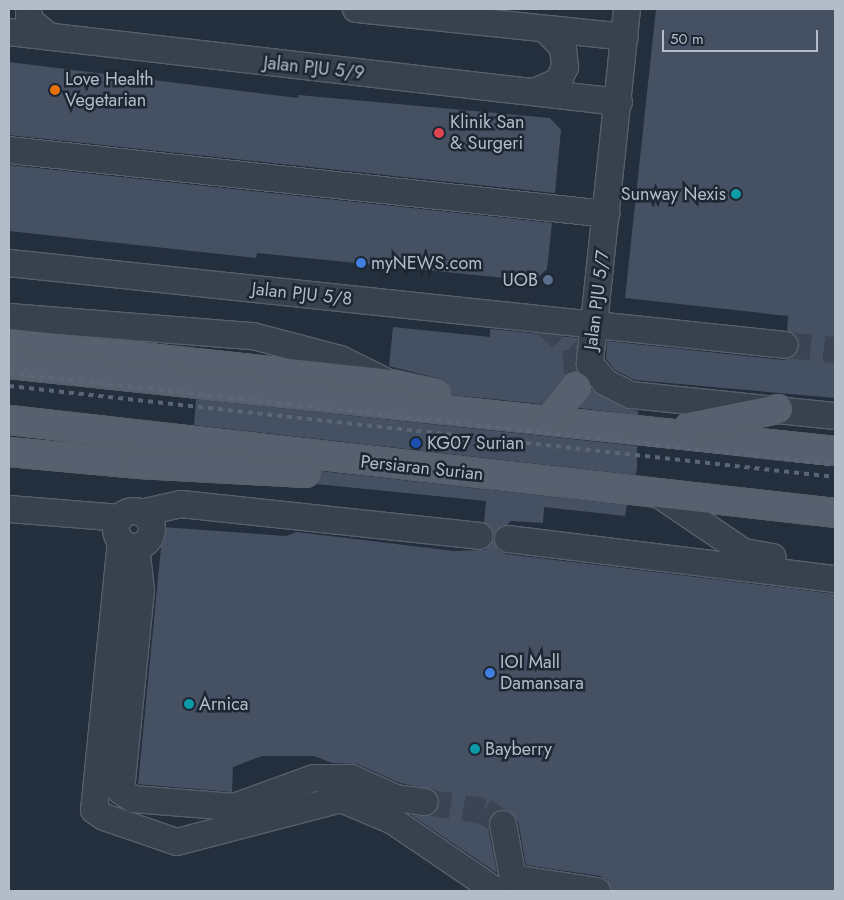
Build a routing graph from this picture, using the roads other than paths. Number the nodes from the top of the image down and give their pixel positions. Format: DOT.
graph roads {
  1 [pos="29,9"];
  2 [pos="356,9"];
  3 [pos="627,9"];
  4 [pos="545,29"];
  5 [pos="9,32"];
  6 [pos="49,36"];
  7 [pos="625,37"];
  8 [pos="534,92"];
  9 [pos="619,102"];
  10 [pos="9,150"];
  11 [pos="607,214"];
  12 [pos="9,263"];
  13 [pos="9,316"];
  14 [pos="595,327"];
  15 [pos="9,344"];
  16 [pos="786,345"];
  17 [pos="9,364"];
  18 [pos="577,380"];
  19 [pos="391,384"];
  20 [pos="778,409"];
  21 [pos="496,415"];
  22 [pos="835,416"];
  23 [pos="9,420"];
  24 [pos="549,420"];
  25 [pos="727,428"];
  26 [pos="663,432"];
  27 [pos="835,451"];
  28 [pos="9,452"];
  29 [pos="446,471"];
  30 [pos="658,494"];
  31 [pos="9,509"];
  32 [pos="835,513"];
  33 [pos="129,530"];
  34 [pos="479,536"];
  35 [pos="508,539"];
  36 [pos="835,568"];
  37 [pos="835,579"];
  38 [pos="425,802"];
  39 [pos="503,824"];
  40 [pos="496,891"];
  41 [pos="597,891"];
  1 -- 6 [label="street"];
  2 -- 4 [label="street"];
  3 -- 7 [label="street, Jalan PJU 5/7"];
  4 -- 7 [label="street"];
  4 -- 8 [label="street"];
  5 -- 6 [label="street, Jalan PJU 5/9"];
  6 -- 8 [label="street, Jalan PJU 5/9"];
  7 -- 9 [label="street, Jalan PJU 5/7"];
  8 -- 9 [label="street, Jalan PJU 5/9"];
  9 -- 11 [label="street, Jalan PJU 5/7"];
  10 -- 11 [label="street"];
  11 -- 14 [label="street, Jalan PJU 5/7"];
  12 -- 14 [label="street, Jalan PJU 5/8"];
  13 -- 19 [label="street"];
  14 -- 16 [label="street, Jalan PJU 5/8"];
  14 -- 20 [label="street, Jalan PJU 5/7"];
  15 -- 19 [label="main road"];
  17 -- 21 [label="main road"];
  18 -- 24 [label="main road"];
  19 -- 21 [label="main road"];
  20 -- 22 [label="street, Jalan PJU 5/7"];
  20 -- 26 [label="main road"];
  21 -- 24 [label="main road"];
  23 -- 29 [label="main road, Persiaran Surian"];
  24 -- 26 [label="main road"];
  25 -- 26 [label="street"];
  26 -- 27 [label="main road"];
  28 -- 29 [label="main road, Persiaran Surian"];
  29 -- 30 [label="main road, Persiaran Surian"];
  30 -- 32 [label="main road, Persiaran Surian"];
  30 -- 36 [label="street"];
  31 -- 33 [label="street"];
  33 -- 34 [label="street"];
  33 -- 38 [label="street"];
  33 -- 40 [label="street"];
  35 -- 37 [label="street"];
  39 -- 41 [label="street"];
}
